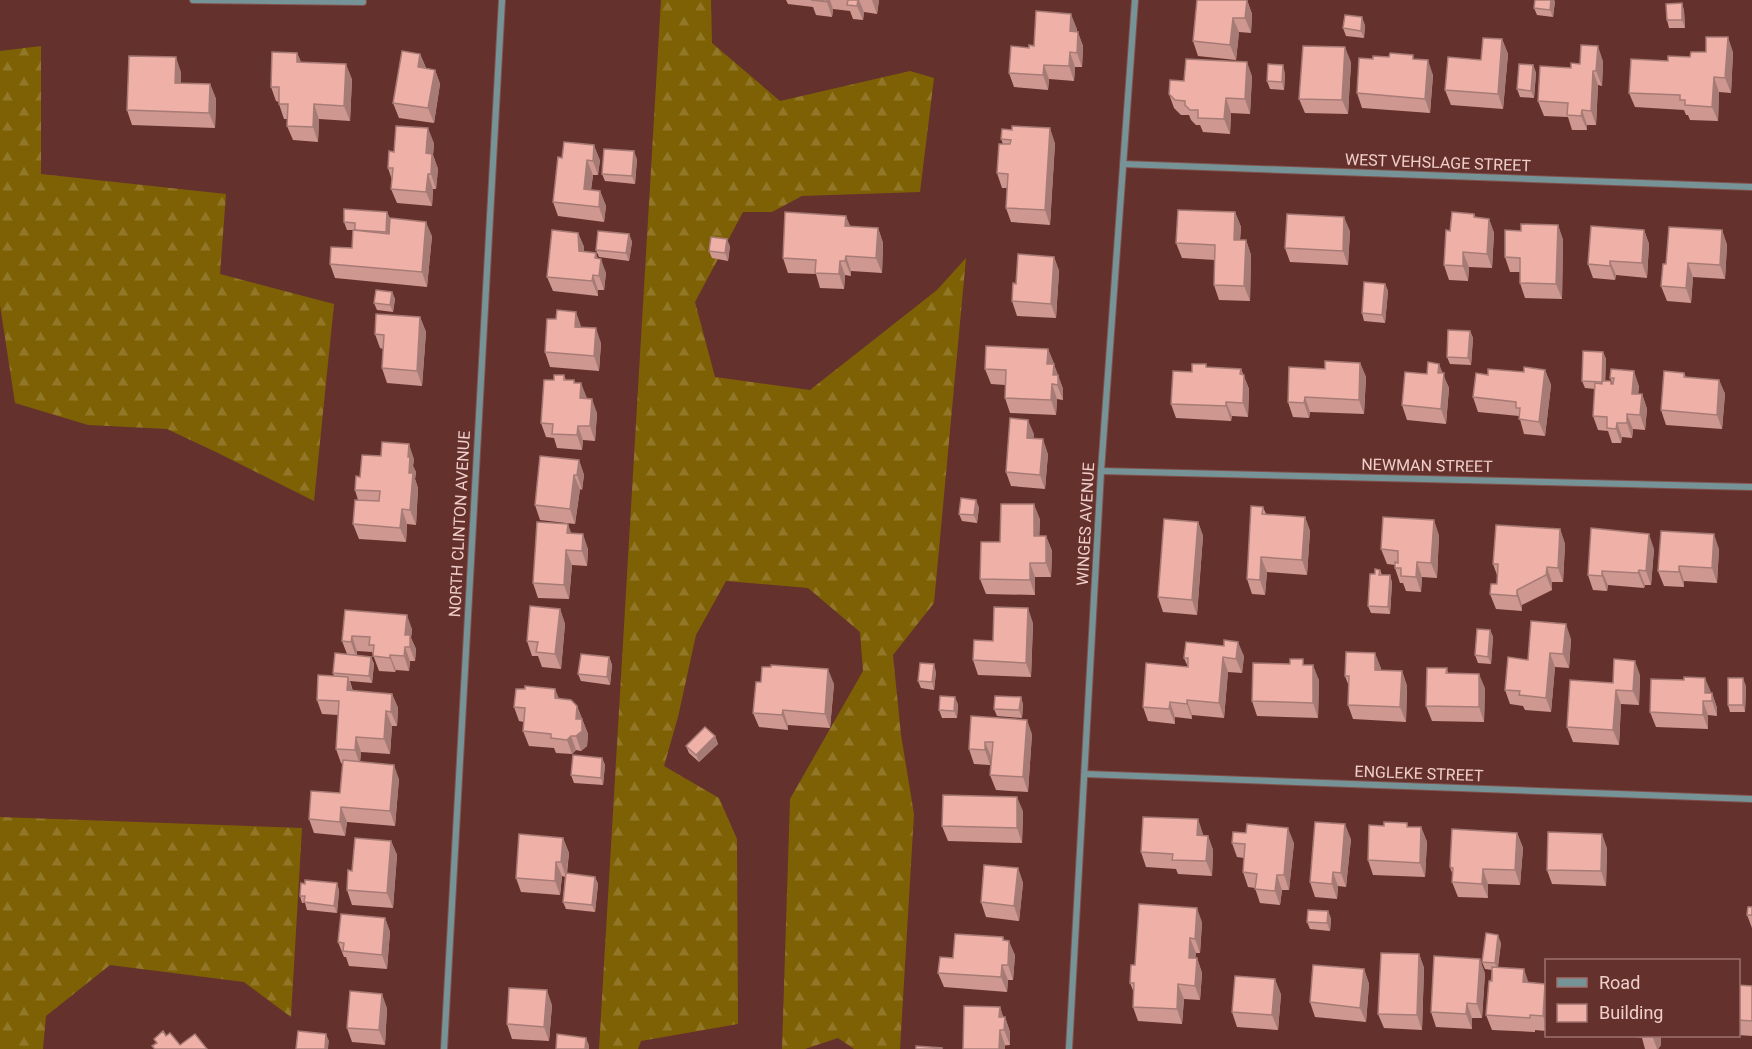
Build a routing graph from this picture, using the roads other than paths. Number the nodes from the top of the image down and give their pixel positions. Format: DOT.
graph roads {
  1 [pos="193,0"];
  2 [pos="502,0"];
  3 [pos="1135,0"];
  4 [pos="363,2"];
  5 [pos="1123,164"];
  6 [pos="1752,187"];
  7 [pos="1101,471"];
  8 [pos="1752,487"];
  9 [pos="1085,774"];
  10 [pos="1752,799"];
  11 [pos="444,1049"];
  12 [pos="1069,1049"];
  1 -- 4 [label="street"];
  2 -- 11 [label="street, NORTH CLINTON AVENUE"];
  3 -- 5 [label="street, WINGES AVENUE"];
  5 -- 6 [label="street, WEST VEHSLAGE STREET"];
  5 -- 7 [label="street, WINGES AVENUE"];
  7 -- 8 [label="street, NEWMAN STREET"];
  7 -- 9 [label="street, WINGES AVENUE"];
  9 -- 10 [label="street, ENGLEKE STREET"];
  9 -- 12 [label="street, WINGES AVENUE"];
}
